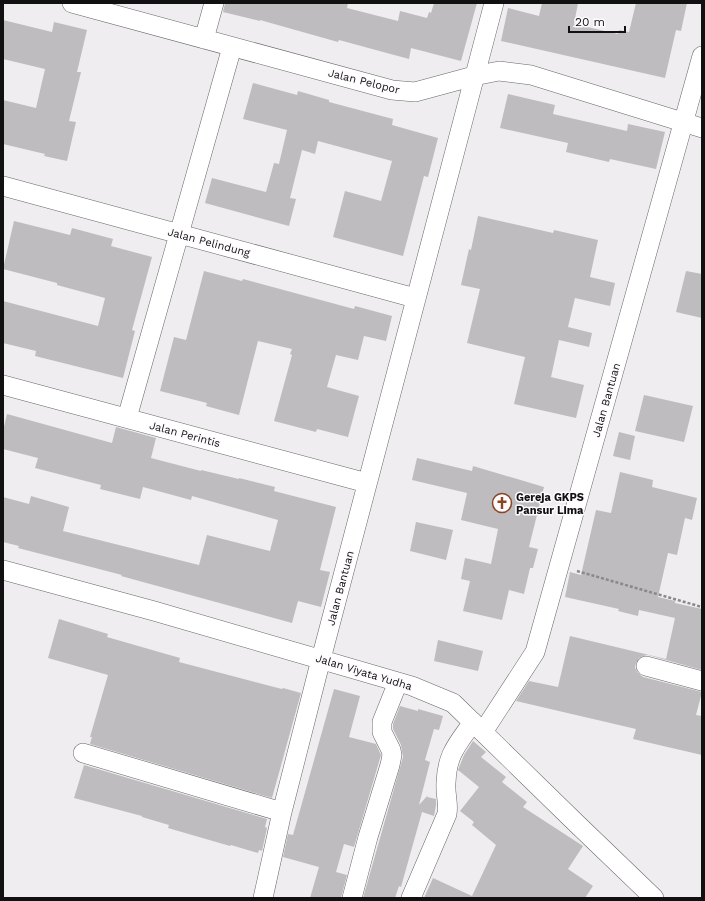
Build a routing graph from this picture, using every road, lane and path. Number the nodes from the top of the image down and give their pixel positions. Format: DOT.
graph roads {
  1 [pos="72,3"];
  2 [pos="214,3"];
  3 [pos="494,3"];
  4 [pos="204,39"];
  5 [pos="232,47"];
  6 [pos="702,56"];
  7 [pos="474,76"];
  8 [pos="693,125"];
  9 [pos="3,186"];
  10 [pos="179,234"];
  11 [pos="415,298"];
  12 [pos="3,385"];
  13 [pos="127,418"];
  14 [pos="367,483"];
  15 [pos="560,566"];
  16 [pos="3,570"];
  17 [pos="702,607"];
  18 [pos="321,659"];
  19 [pos="646,666"];
  20 [pos="702,681"];
  21 [pos="398,682"];
  22 [pos="478,727"];
  23 [pos="83,753"];
  24 [pos="282,812"];
  25 [pos="263,898"];
  26 [pos="352,898"];
  27 [pos="412,898"];
  28 [pos="654,898"];
  1 -- 4 [label="street, Jalan Pelopor"];
  2 -- 4 [label="street"];
  3 -- 7 [label="street, Jalan Bantuan"];
  4 -- 5 [label="street, Jalan Pelopor"];
  5 -- 7 [label="street, Jalan Pelopor"];
  5 -- 10 [label="street"];
  6 -- 8 [label="street, Jalan Bantuan"];
  7 -- 8 [label="street, Jalan Pelopor"];
  7 -- 11 [label="street, Jalan Bantuan"];
  8 -- 15 [label="street, Jalan Bantuan"];
  9 -- 10 [label="street, Jalan Pelindung"];
  10 -- 11 [label="street, Jalan Pelindung"];
  10 -- 13 [label="street"];
  11 -- 14 [label="street, Jalan Bantuan"];
  12 -- 13 [label="street, Jalan Perintis"];
  13 -- 14 [label="street, Jalan Perintis"];
  14 -- 18 [label="street, Jalan Bantuan"];
  15 -- 17 [label="path"];
  15 -- 22 [label="street, Jalan Bantuan"];
  16 -- 18 [label="street, Jalan Viyata Yudha"];
  18 -- 21 [label="street, Jalan Viyata Yudha"];
  18 -- 24 [label="street, Jalan Bantuan"];
  19 -- 20 [label="street"];
  21 -- 22 [label="street, Jalan Viyata Yudha"];
  21 -- 26 [label="street"];
  22 -- 27 [label="street, Jalan Bantuan"];
  22 -- 28 [label="street, Jalan Viyata Yudha"];
  23 -- 24 [label="street"];
  24 -- 25 [label="street, Jalan Bantuan"];
}
